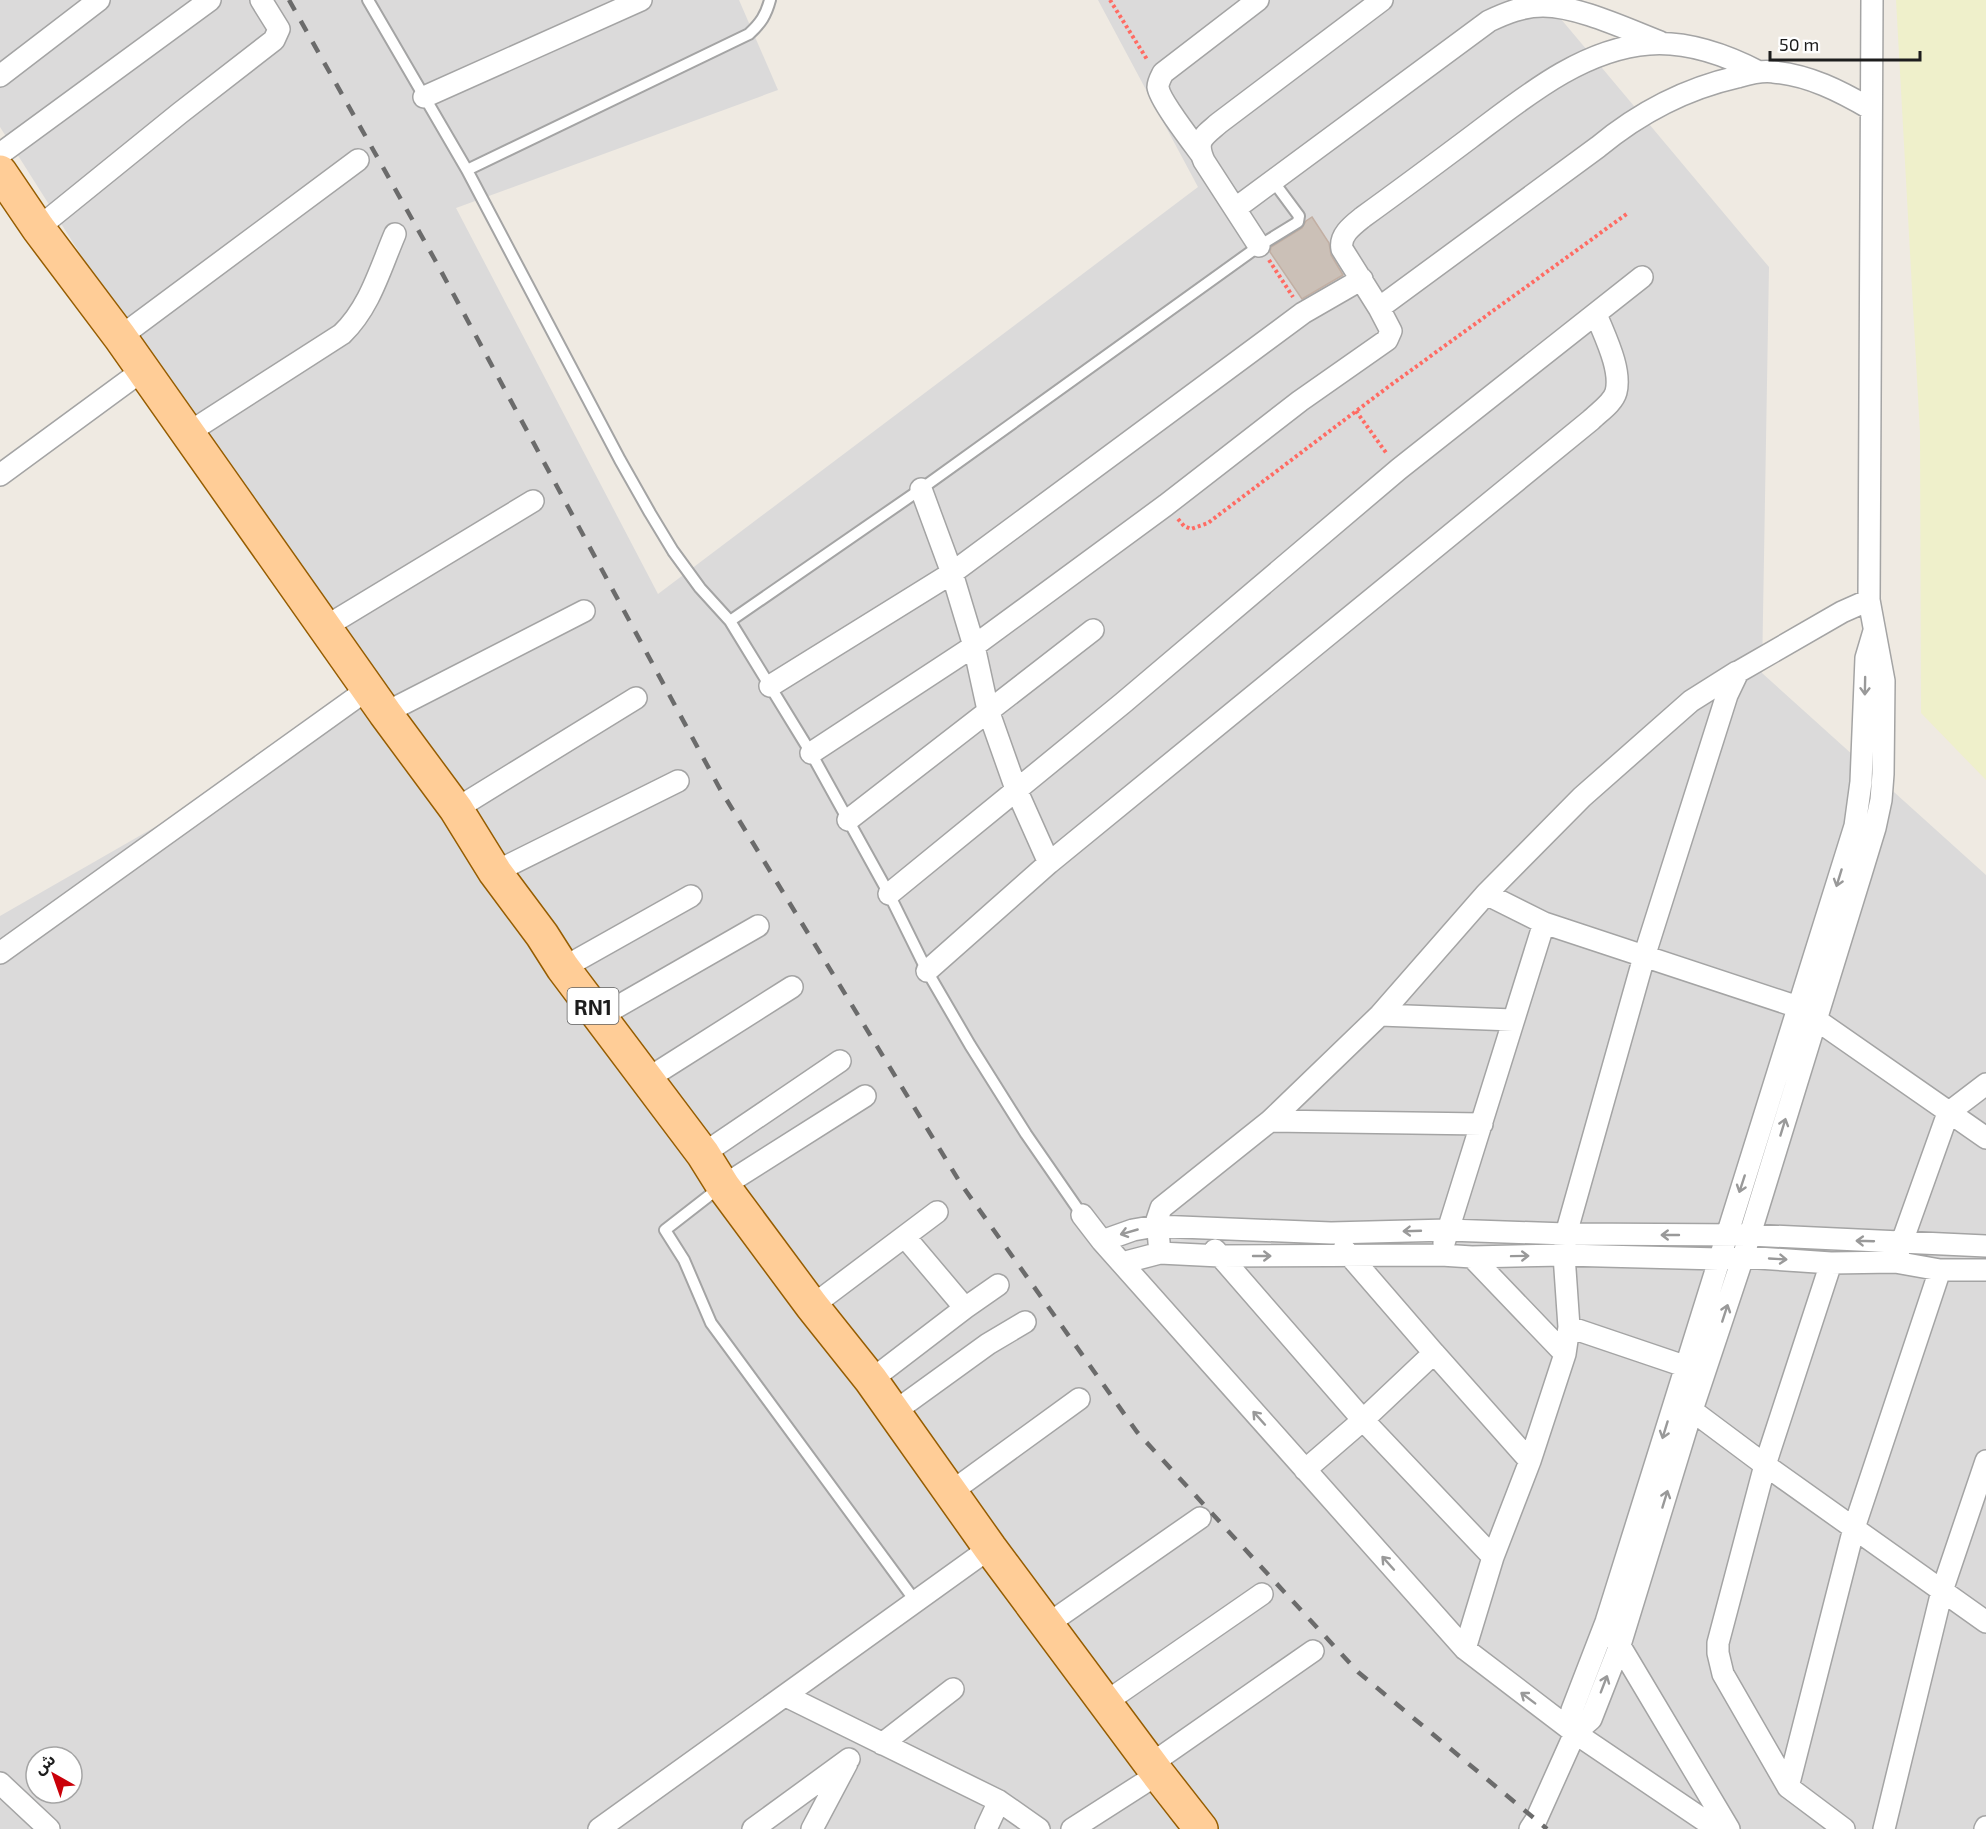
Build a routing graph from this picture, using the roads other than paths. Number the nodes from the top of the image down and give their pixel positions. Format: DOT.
graph roads {
  1 [pos="99,0"];
  2 [pos="210,0"];
  3 [pos="261,0"];
  4 [pos="368,0"];
  5 [pos="641,0"];
  6 [pos="770,0"];
  7 [pos="1258,0"];
  8 [pos="1382,0"];
  9 [pos="1872,0"];
  10 [pos="1666,44"];
  11 [pos="1759,72"];
  12 [pos="0,76"];
  13 [pos="424,97"];
  14 [pos="1871,109"];
  15 [pos="0,154"];
  16 [pos="1201,154"];
  17 [pos="358,160"];
  18 [pos="467,170"];
  19 [pos="0,172"];
  20 [pos="1273,181"];
  21 [pos="1236,208"];
  22 [pos="38,228"];
  23 [pos="395,234"];
  24 [pos="1260,246"];
  25 [pos="1642,277"];
  26 [pos="1362,279"];
  27 [pos="1379,308"];
  28 [pos="1596,314"];
  29 [pos="120,337"];
  30 [pos="143,370"];
  31 [pos="188,433"];
  32 [pos="0,475"];
  33 [pos="921,489"];
  34 [pos="533,501"];
  35 [pos="952,573"];
  36 [pos="1869,600"];
  37 [pos="584,610"];
  38 [pos="730,621"];
  39 [pos="325,627"];
  40 [pos="1875,629"];
  41 [pos="1093,630"];
  42 [pos="974,646"];
  43 [pos="1738,672"];
  44 [pos="770,686"];
  45 [pos="636,698"];
  46 [pos="376,701"];
  47 [pos="988,710"];
  48 [pos="811,753"];
  49 [pos="678,781"];
  50 [pos="1016,789"];
  51 [pos="456,809"];
  52 [pos="848,820"];
  53 [pos="1049,863"];
  54 [pos="495,872"];
  55 [pos="889,894"];
  56 [pos="1486,894"];
  57 [pos="691,896"];
  58 [pos="1544,923"];
  59 [pos="758,926"];
  60 [pos="0,953"];
  61 [pos="1644,957"];
  62 [pos="563,968"];
  63 [pos="927,971"];
  64 [pos="792,987"];
  65 [pos="1798,1007"];
  66 [pos="1380,1015"];
  67 [pos="601,1016"];
  68 [pos="1513,1020"];
  69 [pos="1816,1020"];
  70 [pos="840,1062"];
  71 [pos="647,1079"];
  72 [pos="1986,1084"];
  73 [pos="865,1096"];
  74 [pos="1948,1113"];
  75 [pos="1270,1121"];
  76 [pos="1482,1124"];
  77 [pos="1986,1138"];
  78 [pos="702,1154"];
  79 [pos="723,1185"];
  80 [pos="937,1212"];
  81 [pos="1082,1215"];
  82 [pos="1156,1226"];
  83 [pos="1197,1228"];
  84 [pos="1448,1230"];
  85 [pos="1331,1233"];
  86 [pos="1726,1235"];
  87 [pos="1749,1235"];
  88 [pos="905,1237"];
  89 [pos="1102,1241"];
  90 [pos="1565,1245"];
  91 [pos="1986,1246"];
  92 [pos="1160,1252"];
  93 [pos="1898,1252"];
  94 [pos="1349,1255"];
  95 [pos="1441,1255"];
  96 [pos="1220,1256"];
  97 [pos="1472,1257"];
  98 [pos="1743,1257"];
  99 [pos="1719,1259"];
  100 [pos="1122,1263"];
  101 [pos="1831,1263"];
  102 [pos="1940,1270"];
  103 [pos="1986,1270"];
  104 [pos="998,1285"];
  105 [pos="812,1306"];
  106 [pos="964,1308"];
  107 [pos="1025,1322"];
  108 [pos="1569,1327"];
  109 [pos="1434,1353"];
  110 [pos="1565,1354"];
  111 [pos="1695,1370"];
  112 [pos="871,1380"];
  113 [pos="1079,1400"];
  114 [pos="1684,1404"];
  115 [pos="894,1412"];
  116 [pos="1363,1420"];
  117 [pos="1530,1461"];
  118 [pos="1986,1461"];
  119 [pos="1765,1465"];
  120 [pos="1305,1470"];
  121 [pos="951,1492"];
  122 [pos="1200,1518"];
  123 [pos="1854,1528"];
  124 [pos="990,1548"];
  125 [pos="1493,1557"];
  126 [pos="1942,1591"];
  127 [pos="1262,1594"];
  128 [pos="916,1602"];
  129 [pos="1606,1622"];
  130 [pos="1986,1622"];
  131 [pos="1048,1624"];
  132 [pos="1620,1645"];
  133 [pos="1465,1649"];
  134 [pos="1313,1651"];
  135 [pos="953,1689"];
  136 [pos="786,1696"];
  137 [pos="1106,1702"];
  138 [pos="1575,1733"];
  139 [pos="873,1739"];
  140 [pos="849,1759"];
  141 [pos="1154,1769"];
  142 [pos="0,1783"];
  143 [pos="1788,1787"];
  144 [pos="999,1801"];
  145 [pos="49,1829"];
  146 [pos="599,1829"];
  147 [pos="753,1829"];
  148 [pos="812,1829"];
  149 [pos="986,1829"];
  150 [pos="1039,1829"];
  151 [pos="1072,1829"];
  152 [pos="1201,1829"];
  153 [pos="1530,1829"];
  154 [pos="1717,1829"];
  155 [pos="1729,1829"];
  156 [pos="1844,1829"];
  157 [pos="1884,1829"];
  1 -- 12 [label="street"];
  2 -- 15 [label="street"];
  3 -- 22 [label="street"];
  4 -- 13 [label="lane"];
  5 -- 13 [label="street"];
  6 -- 18 [label="lane"];
  7 -- 16 [label="street"];
  8 -- 16 [label="street"];
  9 -- 14 [label="street"];
  10 -- 11 [label="street"];
  10 -- 20 [label="street"];
  10 -- 26 [label="street"];
  11 -- 14 [label="street"];
  11 -- 27 [label="street"];
  13 -- 18 [label="lane"];
  14 -- 36 [label="street"];
  16 -- 21 [label="street"];
  17 -- 29 [label="street"];
  18 -- 38 [label="lane"];
  19 -- 22 [label="main road, RN1"];
  20 -- 21 [label="street"];
  20 -- 24 [label="lane"];
  21 -- 24 [label="street"];
  22 -- 29 [label="main road, RN1"];
  23 -- 31 [label="street"];
  24 -- 33 [label="lane"];
  25 -- 28 [label="street"];
  26 -- 27 [label="street"];
  26 -- 35 [label="street"];
  27 -- 42 [label="street"];
  28 -- 50 [label="street"];
  28 -- 53 [label="street"];
  29 -- 30 [label="main road, RN1"];
  30 -- 31 [label="main road, RN1"];
  30 -- 32 [label="street"];
  31 -- 39 [label="main road, RN1"];
  33 -- 35 [label="street"];
  33 -- 38 [label="lane"];
  34 -- 39 [label="street"];
  35 -- 42 [label="street"];
  35 -- 44 [label="street"];
  36 -- 40 [label="street"];
  36 -- 43 [label="street"];
  37 -- 46 [label="street"];
  38 -- 44 [label="lane"];
  39 -- 46 [label="main road, RN1"];
  40 -- 65 [label="street, one-way"];
  40 -- 69 [label="street"];
  41 -- 47 [label="street"];
  42 -- 47 [label="street"];
  42 -- 48 [label="street"];
  43 -- 56 [label="street"];
  43 -- 61 [label="street"];
  44 -- 48 [label="lane"];
  45 -- 51 [label="street"];
  46 -- 51 [label="main road, RN1"];
  46 -- 60 [label="street"];
  47 -- 50 [label="street"];
  47 -- 52 [label="street"];
  48 -- 52 [label="lane"];
  49 -- 54 [label="street"];
  50 -- 53 [label="street"];
  50 -- 55 [label="street"];
  51 -- 54 [label="main road, RN1"];
  52 -- 55 [label="lane"];
  53 -- 63 [label="street"];
  54 -- 62 [label="main road, RN1"];
  55 -- 63 [label="lane"];
  56 -- 58 [label="street"];
  56 -- 66 [label="street"];
  57 -- 62 [label="street"];
  58 -- 61 [label="street"];
  58 -- 68 [label="street"];
  59 -- 67 [label="street"];
  61 -- 65 [label="street"];
  61 -- 90 [label="street"];
  62 -- 67 [label="main road, RN1"];
  63 -- 81 [label="lane"];
  64 -- 71 [label="street"];
  65 -- 69 [label="street"];
  65 -- 86 [label="street, one-way"];
  66 -- 68 [label="street"];
  66 -- 75 [label="street"];
  67 -- 71 [label="main road, RN1"];
  68 -- 76 [label="street"];
  69 -- 74 [label="street"];
  87 -- 69 [label="street, one-way"];
  70 -- 78 [label="street"];
  71 -- 78 [label="main road, RN1"];
  72 -- 74 [label="street"];
  73 -- 79 [label="street"];
  74 -- 77 [label="street"];
  74 -- 93 [label="street"];
  75 -- 76 [label="street"];
  75 -- 82 [label="street"];
  76 -- 84 [label="street"];
  78 -- 79 [label="main road, RN1"];
  79 -- 105 [label="main road, RN1"];
  79 -- 128 [label="lane"];
  80 -- 88 [label="street"];
  81 -- 89 [label="street"];
  82 -- 83 [label="street"];
  82 -- 89 [label="street, one-way"];
  82 -- 92 [label="street"];
  83 -- 85 [label="street"];
  83 -- 96 [label="street"];
  84 -- 85 [label="street, one-way"];
  84 -- 90 [label="street"];
  84 -- 95 [label="street"];
  85 -- 94 [label="street"];
  86 -- 87 [label="street"];
  86 -- 90 [label="street, one-way"];
  86 -- 99 [label="street"];
  93 -- 87 [label="street, one-way"];
  87 -- 98 [label="street"];
  88 -- 105 [label="street"];
  88 -- 106 [label="street"];
  89 -- 100 [label="street"];
  97 -- 90 [label="street, one-way"];
  90 -- 99 [label="street"];
  90 -- 108 [label="street"];
  91 -- 93 [label="street"];
  92 -- 96 [label="street"];
  92 -- 100 [label="street"];
  93 -- 101 [label="street"];
  93 -- 102 [label="street"];
  94 -- 95 [label="street"];
  96 -- 94 [label="street, one-way"];
  94 -- 109 [label="street"];
  95 -- 97 [label="street"];
  96 -- 116 [label="street"];
  97 -- 110 [label="street"];
  98 -- 99 [label="street"];
  98 -- 101 [label="street, one-way"];
  111 -- 98 [label="street, one-way"];
  99 -- 111 [label="street"];
  120 -- 100 [label="street, one-way"];
  101 -- 119 [label="street"];
  102 -- 103 [label="street"];
  102 -- 123 [label="street"];
  104 -- 106 [label="street"];
  105 -- 112 [label="main road, RN1"];
  106 -- 112 [label="street"];
  107 -- 115 [label="street"];
  108 -- 110 [label="street"];
  108 -- 111 [label="street"];
  109 -- 116 [label="street"];
  109 -- 117 [label="street"];
  110 -- 117 [label="street"];
  111 -- 114 [label="street"];
  112 -- 115 [label="main road, RN1"];
  113 -- 121 [label="street"];
  114 -- 119 [label="street"];
  114 -- 129 [label="street, one-way"];
  132 -- 114 [label="street, one-way"];
  115 -- 121 [label="main road, RN1"];
  116 -- 120 [label="street"];
  116 -- 125 [label="street"];
  117 -- 125 [label="street"];
  118 -- 126 [label="street"];
  119 -- 123 [label="street"];
  119 -- 143 [label="street"];
  133 -- 120 [label="street, one-way"];
  121 -- 124 [label="main road, RN1"];
  122 -- 131 [label="street"];
  123 -- 126 [label="street"];
  123 -- 143 [label="street"];
  124 -- 128 [label="street"];
  124 -- 131 [label="main road, RN1"];
  125 -- 133 [label="street"];
  126 -- 130 [label="street"];
  126 -- 157 [label="street"];
  127 -- 137 [label="street"];
  128 -- 136 [label="street"];
  129 -- 132 [label="street"];
  129 -- 138 [label="street"];
  131 -- 137 [label="main road, RN1"];
  138 -- 132 [label="street, one-way"];
  132 -- 155 [label="street"];
  138 -- 133 [label="street, one-way"];
  134 -- 141 [label="street"];
  135 -- 139 [label="street"];
  136 -- 139 [label="street"];
  136 -- 146 [label="street"];
  137 -- 141 [label="main road, RN1"];
  138 -- 153 [label="street"];
  138 -- 154 [label="street"];
  139 -- 140 [label="street"];
  139 -- 144 [label="street"];
  140 -- 147 [label="street"];
  140 -- 148 [label="street"];
  141 -- 151 [label="street"];
  141 -- 152 [label="main road, RN1"];
  142 -- 145 [label="street"];
  143 -- 156 [label="street"];
  144 -- 149 [label="street"];
  144 -- 150 [label="street"];
}
